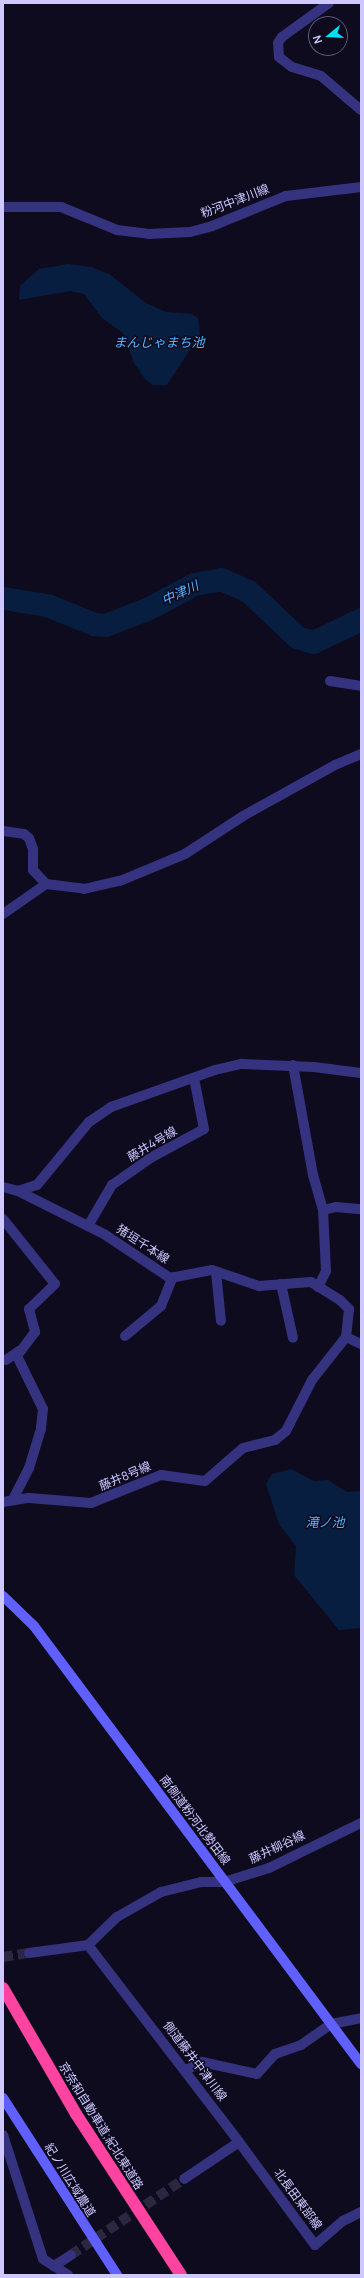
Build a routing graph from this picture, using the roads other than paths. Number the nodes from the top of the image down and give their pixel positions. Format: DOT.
graph roads {
  1 [pos="329,3"];
  2 [pos="361,110"];
  3 [pos="361,187"];
  4 [pos="3,206"];
  5 [pos="330,681"];
  6 [pos="361,686"];
  7 [pos="361,754"];
  8 [pos="3,831"];
  9 [pos="46,884"];
  10 [pos="3,914"];
  11 [pos="293,1066"];
  12 [pos="361,1073"];
  13 [pos="194,1078"];
  14 [pos="3,1188"];
  15 [pos="18,1191"];
  16 [pos="361,1209"];
  17 [pos="323,1210"];
  18 [pos="3,1219"];
  19 [pos="88,1226"];
  20 [pos="216,1272"];
  21 [pos="173,1277"];
  22 [pos="62,1281"];
  23 [pos="281,1284"];
  24 [pos="318,1287"];
  25 [pos="52,1289"];
  26 [pos="221,1321"];
  27 [pos="125,1336"];
  28 [pos="346,1337"];
  29 [pos="293,1338"];
  30 [pos="361,1344"];
  31 [pos="19,1351"];
  32 [pos="6,1360"];
  33 [pos="8,1501"];
  34 [pos="3,1596"];
  35 [pos="361,1823"];
  36 [pos="224,1882"];
  37 [pos="88,1944"];
  38 [pos="29,1953"];
  39 [pos="3,1988"];
  40 [pos="361,2018"];
  41 [pos="331,2024"];
  42 [pos="361,2064"];
  43 [pos="186,2070"];
  44 [pos="3,2098"];
  45 [pos="3,2135"];
  46 [pos="239,2142"];
  47 [pos="184,2179"];
  48 [pos="361,2212"];
  49 [pos="71,2254"];
  50 [pos="54,2266"];
  51 [pos="68,2275"];
  52 [pos="116,2275"];
  53 [pos="181,2275"];
  1 -- 2 [label="street"];
  3 -- 4 [label="street, 粉河中津川線"];
  5 -- 6 [label="street"];
  7 -- 9 [label="street"];
  8 -- 9 [label="street"];
  9 -- 10 [label="street"];
  11 -- 12 [label="street"];
  11 -- 13 [label="street"];
  11 -- 17 [label="street"];
  13 -- 15 [label="street"];
  13 -- 19 [label="street, 藤井4号線"];
  14 -- 15 [label="street"];
  15 -- 19 [label="street, 猪垣千本線"];
  16 -- 17 [label="street"];
  17 -- 24 [label="street"];
  18 -- 25 [label="street"];
  19 -- 21 [label="street, 猪垣千本線"];
  20 -- 21 [label="street, 猪垣千本線"];
  20 -- 23 [label="street, 猪垣千本線"];
  20 -- 26 [label="street"];
  21 -- 27 [label="street"];
  22 -- 25 [label="street"];
  23 -- 24 [label="street, 猪垣千本線"];
  23 -- 29 [label="street"];
  24 -- 28 [label="street, 猪垣千本線"];
  25 -- 31 [label="street"];
  28 -- 30 [label="street"];
  28 -- 33 [label="street, 藤井8号線"];
  31 -- 32 [label="street"];
  31 -- 33 [label="street"];
  34 -- 36 [label="street, 南側道粉河北勢田線"];
  35 -- 36 [label="street, 藤井柳谷線"];
  36 -- 37 [label="street, 藤井柳谷線"];
  36 -- 41 [label="street, 南側道粉河北勢田線"];
  37 -- 38 [label="street"];
  37 -- 43 [label="street, 側道藤井中津川線"];
  39 -- 53 [label="highway, 京奈和自動車道;紀北東道路"];
  40 -- 41 [label="street"];
  41 -- 42 [label="street, 南側道粉河北勢田線"];
  41 -- 43 [label="street"];
  43 -- 46 [label="street, 側道藤井中津川線"];
  44 -- 52 [label="street, 紀ノ川広域農道"];
  45 -- 50 [label="street"];
  46 -- 47 [label="street"];
  46 -- 48 [label="street, 北長田東部線"];
  49 -- 50 [label="street"];
  50 -- 51 [label="street"];
}
